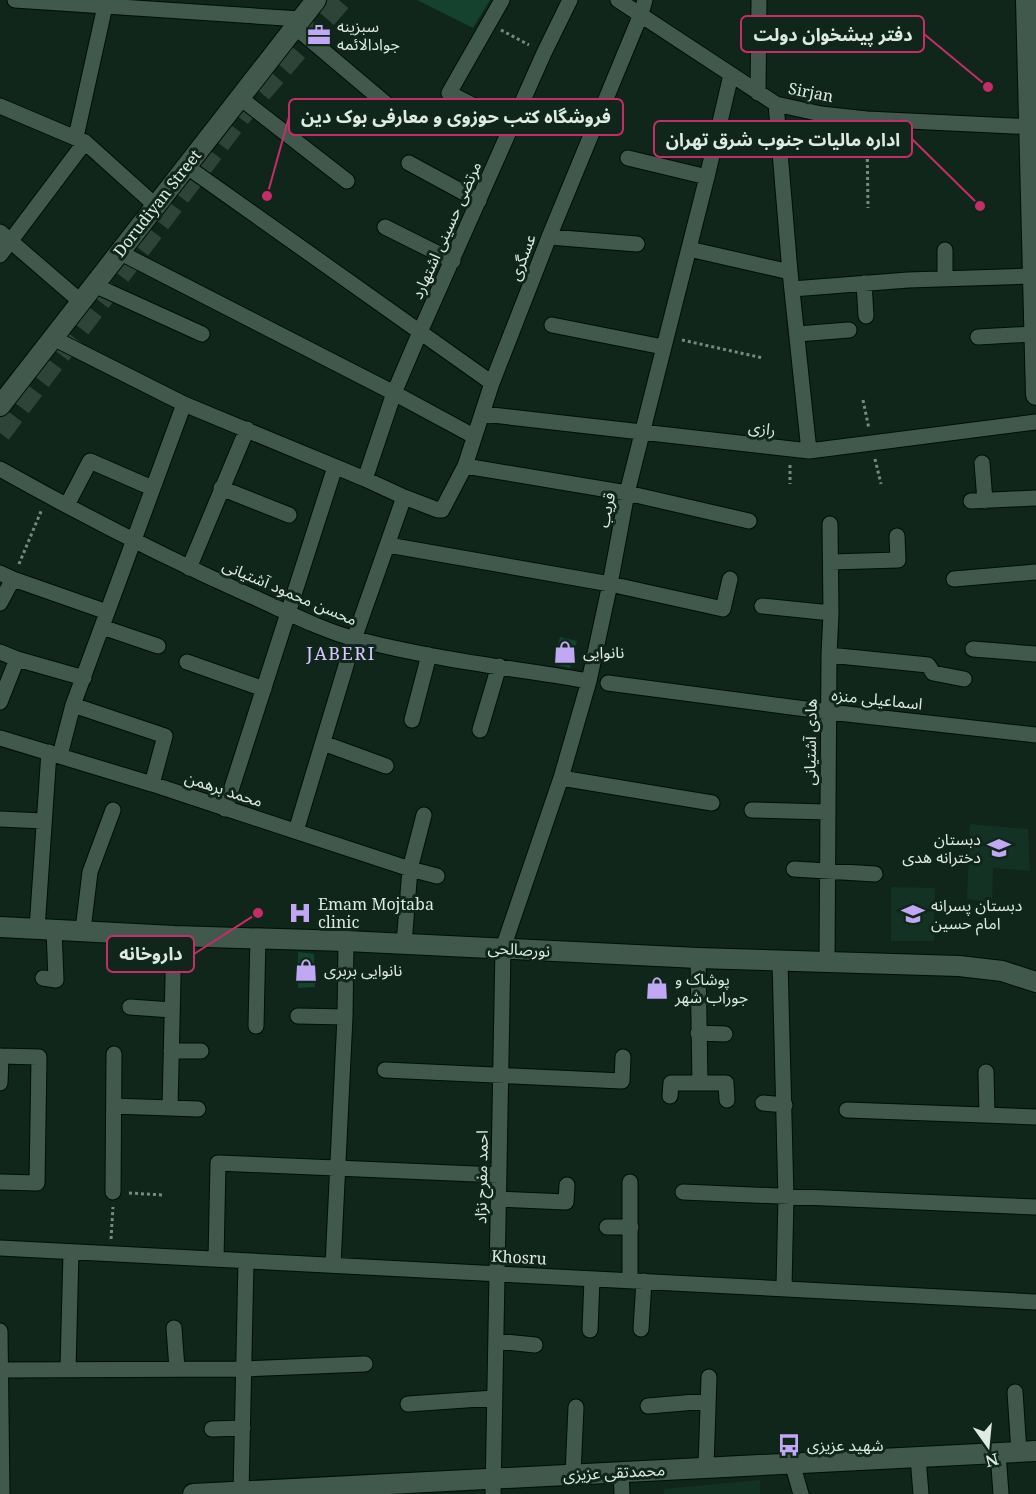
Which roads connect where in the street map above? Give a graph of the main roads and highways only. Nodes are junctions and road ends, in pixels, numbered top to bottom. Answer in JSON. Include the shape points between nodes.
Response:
{"nodes":[{"id":1,"x":316,"y":0,"type":"edge"},
{"id":2,"x":1026,"y":0,"type":"edge"},
{"id":3,"x":1031,"y":43,"type":"edge"},
{"id":4,"x":1032,"y":127,"type":"edge"},
{"id":5,"x":1034,"y":267,"type":"edge"},
{"id":6,"x":1036,"y":378,"type":"edge"},
{"id":7,"x":1036,"y":395,"type":"edge"},
{"id":8,"x":0,"y":406,"type":"edge"},
{"id":9,"x":0,"y":927,"type":"edge"},
{"id":10,"x":1036,"y":982,"type":"edge"},
{"id":11,"x":1028,"y":1451,"type":"edge"},
{"id":12,"x":493,"y":1486,"type":"edge"},
{"id":13,"x":362,"y":1489,"type":"edge"},
{"id":14,"x":241,"y":1492,"type":"edge"},
{"id":15,"x":193,"y":1494,"type":"edge"}],
"edges":[{"from":1,"to":8,"type":"main road","name":"Dorudiyan Street"},
{"from":2,"to":3,"type":"main road"},
{"from":3,"to":4,"type":"main road"},
{"from":4,"to":5,"type":"main road"},
{"from":5,"to":6,"type":"main road"},
{"from":6,"to":7,"type":"main road"},
{"from":9,"to":10,"type":"main road","name":"نورصالحی","via":[[982,968]]},
{"from":11,"to":12,"type":"main road","name":"محمدتقی عزیزی","via":[[573,1474]]},
{"from":12,"to":13,"type":"main road","name":"محمدتقی عزیزی"},
{"from":13,"to":14,"type":"main road","name":"محمدتقی عزیزی"},
{"from":14,"to":15,"type":"main road","name":"محمدتقی عزیزی"}]}
